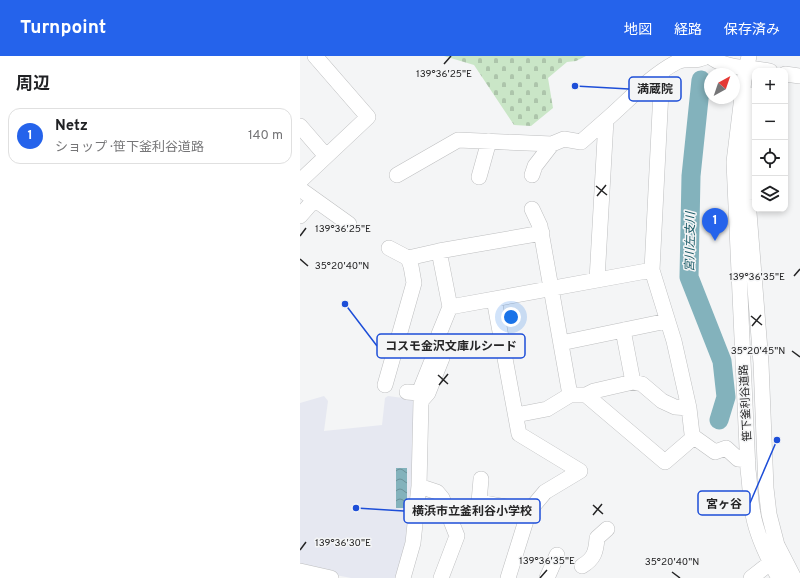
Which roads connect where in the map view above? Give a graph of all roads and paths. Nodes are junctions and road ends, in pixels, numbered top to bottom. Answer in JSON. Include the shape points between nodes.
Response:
{"nodes":[{"id":1,"x":315,"y":56,"type":"edge"},
{"id":2,"x":706,"y":56,"type":"edge"},
{"id":3,"x":710,"y":56,"type":"edge"},
{"id":4,"x":757,"y":65,"type":"edge"},
{"id":5,"x":662,"y":71,"type":"junction"},
{"id":6,"x":788,"y":74,"type":"edge"},
{"id":7,"x":800,"y":76,"type":"edge"},
{"id":8,"x":754,"y":104,"type":"edge"},
{"id":9,"x":606,"y":120,"type":"junction"},
{"id":10,"x":300,"y":126,"type":"edge"},
{"id":11,"x":489,"y":141,"type":"junction"},
{"id":12,"x":552,"y":144,"type":"junction"},
{"id":13,"x":326,"y":156,"type":"junction"},
{"id":14,"x":397,"y":175,"type":"dead end"},
{"id":15,"x":532,"y":175,"type":"dead end"},
{"id":16,"x":479,"y":177,"type":"dead end"},
{"id":17,"x":300,"y":181,"type":"edge"},
{"id":18,"x":300,"y":189,"type":"edge"},
{"id":19,"x":314,"y":200,"type":"junction"},
{"id":20,"x":532,"y":209,"type":"dead end"},
{"id":21,"x":300,"y":216,"type":"edge"},
{"id":22,"x":349,"y":224,"type":"dead end"},
{"id":23,"x":542,"y":233,"type":"junction"},
{"id":24,"x":389,"y":248,"type":"dead end"},
{"id":25,"x":439,"y":251,"type":"junction"},
{"id":26,"x":408,"y":258,"type":"junction"},
{"id":27,"x":652,"y":270,"type":"junction"},
{"id":28,"x":597,"y":280,"type":"junction"},
{"id":29,"x":552,"y":289,"type":"junction"},
{"id":30,"x":494,"y":300,"type":"junction"},
{"id":31,"x":450,"y":307,"type":"junction"},
{"id":32,"x":667,"y":321,"type":"junction"},
{"id":33,"x":623,"y":330,"type":"junction"},
{"id":34,"x":561,"y":343,"type":"junction"},
{"id":35,"x":442,"y":358,"type":"dead end"},
{"id":36,"x":632,"y":382,"type":"junction"},
{"id":37,"x":385,"y":385,"type":"dead end"},
{"id":38,"x":407,"y":392,"type":"dead end"},
{"id":39,"x":570,"y":395,"type":"junction"},
{"id":40,"x":586,"y":395,"type":"junction"},
{"id":41,"x":689,"y":408,"type":"junction"},
{"id":42,"x":516,"y":415,"type":"junction"},
{"id":43,"x":694,"y":437,"type":"junction"},
{"id":44,"x":748,"y":460,"type":"junction"},
{"id":45,"x":481,"y":479,"type":"dead end"},
{"id":46,"x":419,"y":486,"type":"junction"},
{"id":47,"x":529,"y":511,"type":"junction"},
{"id":48,"x":607,"y":529,"type":"dead end"},
{"id":49,"x":558,"y":555,"type":"dead end"},
{"id":50,"x":770,"y":563,"type":"junction"},
{"id":51,"x":582,"y":566,"type":"dead end"},
{"id":52,"x":300,"y":571,"type":"edge"},
{"id":53,"x":331,"y":578,"type":"edge"},
{"id":54,"x":403,"y":578,"type":"edge"},
{"id":55,"x":441,"y":578,"type":"edge"},
{"id":56,"x":508,"y":578,"type":"edge"},
{"id":57,"x":547,"y":578,"type":"edge"},
{"id":58,"x":751,"y":578,"type":"edge"},
{"id":59,"x":779,"y":578,"type":"edge"},
{"id":60,"x":794,"y":578,"type":"edge"}],
"edges":[{"from":1,"to":13,"type":"street","via":[[368,117]]},
{"from":2,"to":5,"type":"street","via":[[701,60],[679,61]]},
{"from":3,"to":4,"type":"street","via":[[724,64]]},
{"from":4,"to":44,"type":"street","name":"笹下釜利谷道路","via":[[734,162]]},
{"from":5,"to":9,"type":"street"},
{"from":5,"to":27,"type":"street"},
{"from":6,"to":7,"type":"street"},
{"from":8,"to":60,"type":"street","name":"笹下釜利谷道路","via":[[747,160],[748,200],[761,363],[766,488],[777,545]]},
{"from":9,"to":12,"type":"street","via":[[581,142],[564,139]]},
{"from":9,"to":28,"type":"street"},
{"from":10,"to":13,"type":"street"},
{"from":11,"to":12,"type":"street"},
{"from":11,"to":14,"type":"street","via":[[458,140]]},
{"from":11,"to":16,"type":"street"},
{"from":12,"to":15,"type":"street"},
{"from":13,"to":17,"type":"street"},
{"from":18,"to":19,"type":"street"},
{"from":19,"to":21,"type":"street"},
{"from":19,"to":22,"type":"street"},
{"from":20,"to":23,"type":"street"},
{"from":23,"to":25,"type":"street"},
{"from":23,"to":29,"type":"street"},
{"from":24,"to":26,"type":"street"},
{"from":25,"to":26,"type":"street"},
{"from":25,"to":31,"type":"street"},
{"from":26,"to":37,"type":"street","via":[[414,283]]},
{"from":27,"to":28,"type":"street"},
{"from":27,"to":32,"type":"street"},
{"from":28,"to":29,"type":"street"},
{"from":29,"to":30,"type":"street"},
{"from":29,"to":34,"type":"street"},
{"from":30,"to":31,"type":"street"},
{"from":30,"to":42,"type":"street"},
{"from":31,"to":38,"type":"street","via":[[419,393]]},
{"from":32,"to":33,"type":"street"},
{"from":32,"to":41,"type":"street"},
{"from":33,"to":34,"type":"street"},
{"from":33,"to":36,"type":"street"},
{"from":34,"to":39,"type":"street"},
{"from":35,"to":46,"type":"street","via":[[428,393],[421,401]]},
{"from":36,"to":40,"type":"street"},
{"from":36,"to":41,"type":"street","via":[[642,384],[662,401],[675,407]]},
{"from":39,"to":40,"type":"street"},
{"from":39,"to":42,"type":"street","via":[[547,408]]},
{"from":40,"to":43,"type":"street","via":[[665,462]]},
{"from":41,"to":43,"type":"street"},
{"from":42,"to":47,"type":"street","via":[[519,434],[580,471],[545,492]]},
{"from":43,"to":44,"type":"street","via":[[716,452],[726,448],[738,459]]},
{"from":44,"to":50,"type":"street","name":"笹下釜利谷道路","via":[[752,509]]},
{"from":45,"to":47,"type":"street","via":[[479,502]]},
{"from":46,"to":54,"type":"street","via":[[413,543]]},
{"from":46,"to":55,"type":"street","via":[[437,492],[442,498],[457,536]]},
{"from":47,"to":56,"type":"street"},
{"from":48,"to":51,"type":"street","via":[[597,538],[596,553]]},
{"from":49,"to":57,"type":"street"},
{"from":50,"to":58,"type":"street"},
{"from":50,"to":59,"type":"street","name":"笹下釜利谷道路"},
{"from":52,"to":53,"type":"street"}]}
